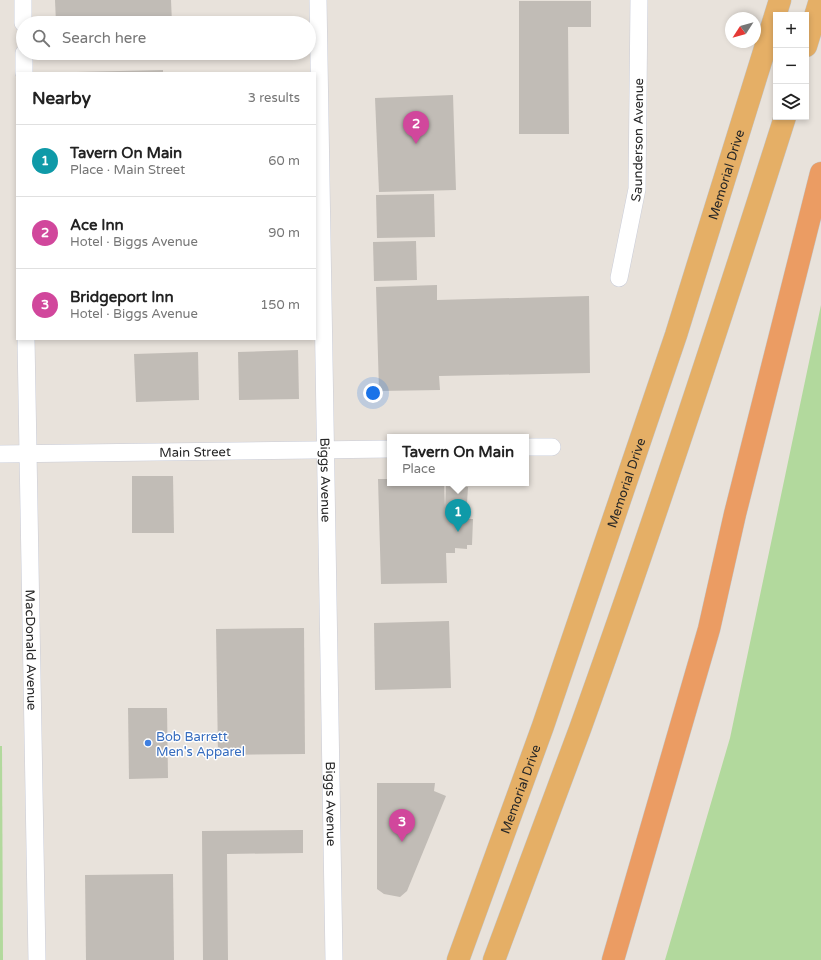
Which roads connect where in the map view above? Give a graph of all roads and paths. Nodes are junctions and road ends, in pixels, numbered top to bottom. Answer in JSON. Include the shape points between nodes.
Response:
{"nodes":[{"id":1,"x":23,"y":0,"type":"edge"},
{"id":2,"x":318,"y":0,"type":"edge"},
{"id":3,"x":639,"y":0,"type":"edge"},
{"id":4,"x":780,"y":0,"type":"edge"},
{"id":5,"x":820,"y":0,"type":"edge"},
{"id":6,"x":23,"y":16,"type":"edge"},
{"id":7,"x":809,"y":36,"type":"edge"},
{"id":8,"x":24,"y":60,"type":"edge"},
{"id":9,"x":24,"y":72,"type":"edge"},
{"id":10,"x":784,"y":120,"type":"edge"},
{"id":11,"x":821,"y":173,"type":"edge"},
{"id":12,"x":619,"y":278,"type":"dead end"},
{"id":13,"x":26,"y":340,"type":"edge"},
{"id":14,"x":529,"y":447,"type":"edge"},
{"id":15,"x":552,"y":447,"type":"dead end"},
{"id":16,"x":387,"y":449,"type":"edge"},
{"id":17,"x":325,"y":450,"type":"junction"},
{"id":18,"x":0,"y":454,"type":"edge"},
{"id":19,"x":26,"y":454,"type":"junction"},
{"id":20,"x":37,"y":960,"type":"edge"},
{"id":21,"x":334,"y":960,"type":"edge"},
{"id":22,"x":458,"y":960,"type":"edge"},
{"id":23,"x":494,"y":960,"type":"edge"},
{"id":24,"x":613,"y":960,"type":"edge"}],
"edges":[{"from":1,"to":6,"type":"street"},
{"from":2,"to":17,"type":"street","name":"Biggs Avenue"},
{"from":3,"to":12,"type":"street","name":"Saunderson Avenue","via":[[637,189]]},
{"from":4,"to":22,"type":"highway","name":"Memorial Drive","via":[[676,335],[543,726]]},
{"from":5,"to":7,"type":"highway"},
{"from":8,"to":9,"type":"street"},
{"from":10,"to":23,"type":"highway","via":[[714,341],[646,540],[580,730]]},
{"from":11,"to":24,"type":"highway","via":[[735,514],[709,630]]},
{"from":13,"to":19,"type":"street","name":"MacDonald Avenue"},
{"from":14,"to":15,"type":"street"},
{"from":16,"to":17,"type":"street","name":"Main Street"},
{"from":17,"to":19,"type":"street","name":"Main Street"},
{"from":17,"to":21,"type":"street","name":"Biggs Avenue"},
{"from":18,"to":19,"type":"street","name":"Main Street"},
{"from":19,"to":20,"type":"street","name":"MacDonald Avenue"}]}
